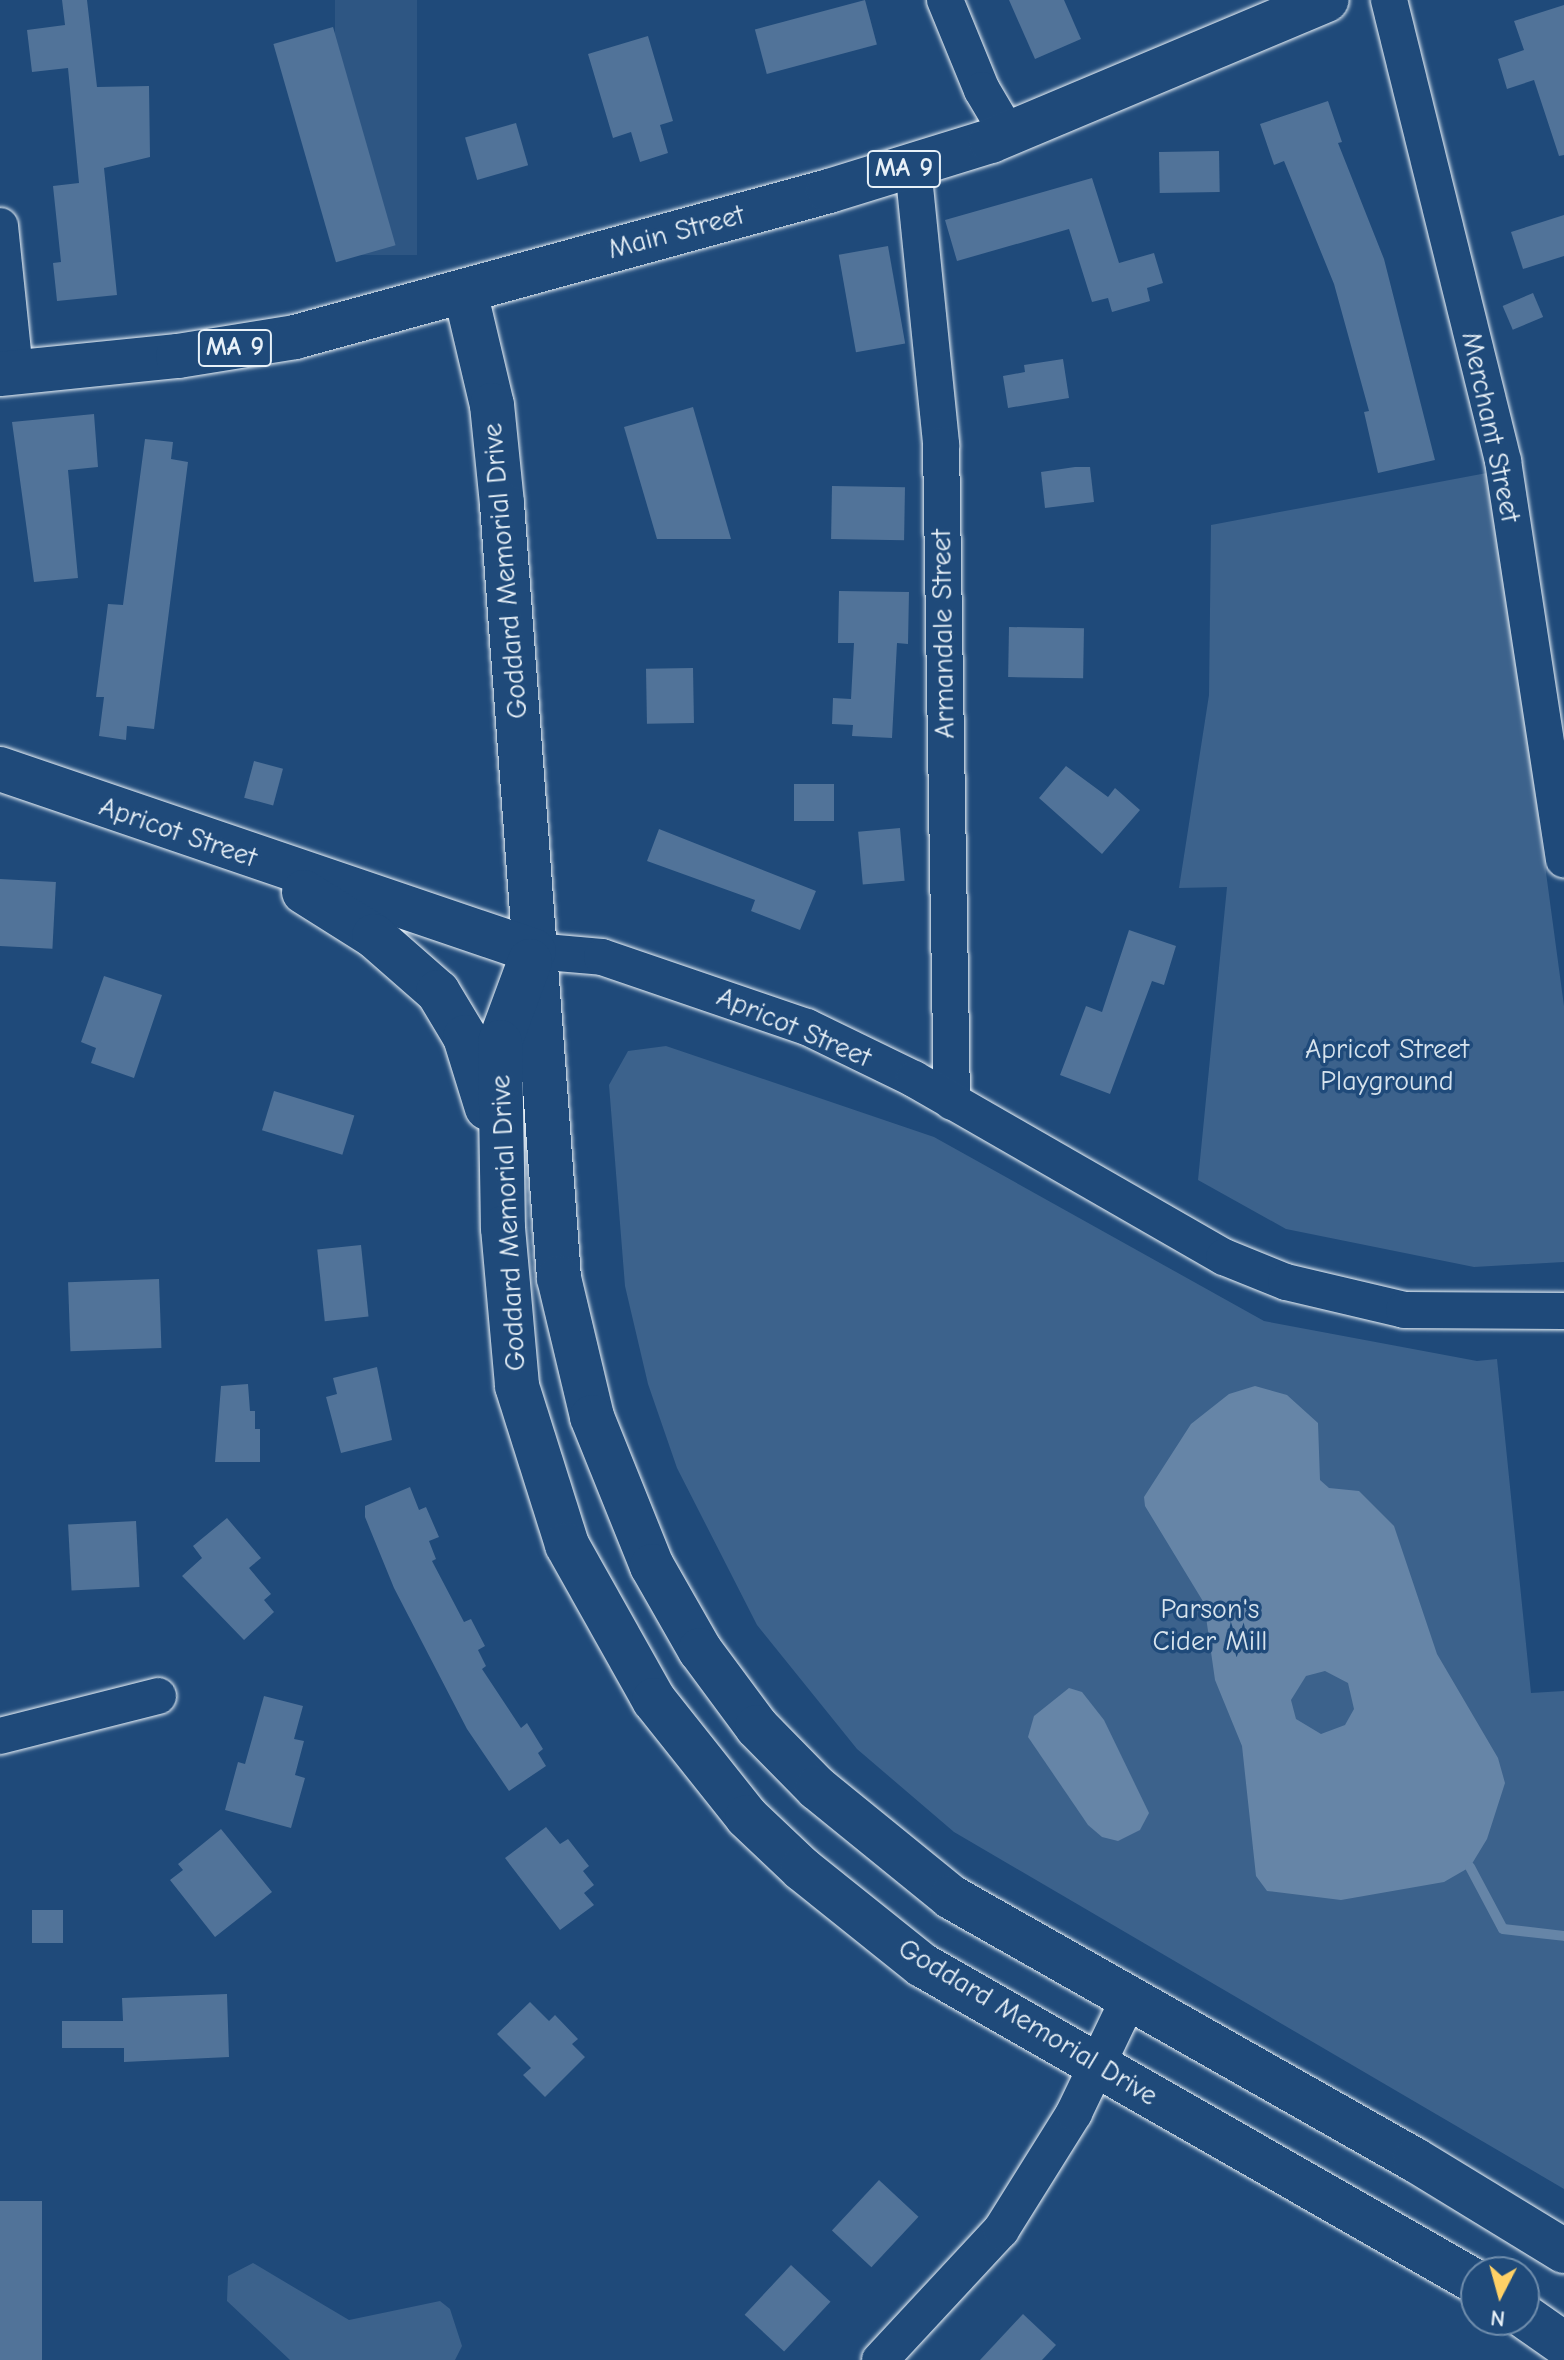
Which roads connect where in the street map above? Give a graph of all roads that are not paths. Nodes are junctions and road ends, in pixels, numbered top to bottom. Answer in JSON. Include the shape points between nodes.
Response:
{"nodes":[{"id":1,"x":945,"y":0,"type":"edge"},
{"id":2,"x":1327,"y":0,"type":"edge"},
{"id":3,"x":1389,"y":0,"type":"edge"},
{"id":4,"x":1008,"y":134,"type":"junction"},
{"id":5,"x":913,"y":167,"type":"junction"},
{"id":6,"x":0,"y":226,"type":"edge"},
{"id":7,"x":465,"y":291,"type":"junction"},
{"id":8,"x":8,"y":373,"type":"edge"},
{"id":9,"x":0,"y":769,"type":"edge"},
{"id":10,"x":240,"y":854,"type":"junction"},
{"id":11,"x":1564,"y":859,"type":"edge"},
{"id":12,"x":534,"y":951,"type":"junction"},
{"id":13,"x":952,"y":1102,"type":"junction"},
{"id":14,"x":500,"y":1144,"type":"junction"},
{"id":15,"x":1564,"y":1311,"type":"edge"},
{"id":16,"x":158,"y":1696,"type":"dead end"},
{"id":17,"x":0,"y":1736,"type":"edge"},
{"id":18,"x":1129,"y":1998,"type":"junction"},
{"id":19,"x":1098,"y":2065,"type":"junction"},
{"id":20,"x":1564,"y":2251,"type":"edge"},
{"id":21,"x":1460,"y":2273,"type":"edge"},
{"id":22,"x":1540,"y":2327,"type":"edge"},
{"id":23,"x":1564,"y":2344,"type":"edge"},
{"id":24,"x":880,"y":2360,"type":"edge"}],
"edges":[{"from":1,"to":4,"type":"street","via":[[982,90]]},
{"from":2,"to":4,"type":"main road","name":"Main Street","number":"MA 9"},
{"from":3,"to":11,"type":"street","name":"Merchant Street","via":[[1503,461]]},
{"from":4,"to":5,"type":"main road","name":"Main Street","number":"MA 9"},
{"from":5,"to":7,"type":"main road","name":"Main Street","number":"MA 9"},
{"from":5,"to":13,"type":"street","name":"Armandale Street","via":[[941,445]]},
{"from":6,"to":8,"type":"street"},
{"from":7,"to":8,"type":"main road","name":"Main Street","number":"MA 9","via":[[237,348]]},
{"from":7,"to":12,"type":"main road","name":"Goddard Memorial Drive","via":[[494,419]]},
{"from":9,"to":10,"type":"main road","name":"Apricot Street"},
{"from":10,"to":12,"type":"main road","name":"Apricot Street"},
{"from":10,"to":14,"type":"main road","via":[[374,936],[438,992],[465,1037]]},
{"from":12,"to":13,"type":"street","name":"Apricot Street","via":[[602,957],[778,1015]]},
{"from":12,"to":14,"type":"main road","name":"Goddard Memorial Drive","via":[[500,1042]]},
{"from":12,"to":18,"type":"main road","name":"Goddard Memorial Drive","via":[[565,1317],[616,1486],[700,1650],[757,1727],[817,1788],[951,1897]]},
{"from":13,"to":15,"type":"street","name":"Apricot Street","via":[[1224,1257],[1286,1282],[1404,1310]]},
{"from":14,"to":19,"type":"main road","name":"Goddard Memorial Drive","via":[[509,1336],[522,1411],[580,1575],[654,1700],[747,1817],[802,1869],[922,1965]]},
{"from":16,"to":17,"type":"street"},
{"from":18,"to":19,"type":"street"},
{"from":18,"to":20,"type":"main road","name":"Goddard Memorial Drive"},
{"from":19,"to":21,"type":"main road","name":"Goddard Memorial Drive"},
{"from":19,"to":24,"type":"street","via":[[1001,2230]]},
{"from":22,"to":23,"type":"main road"}]}
